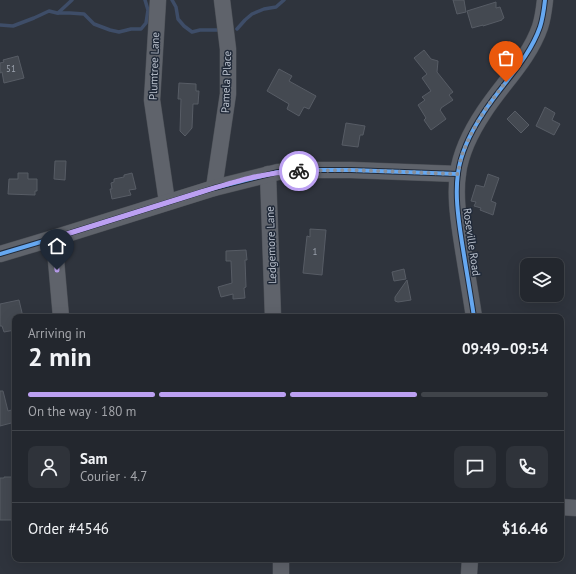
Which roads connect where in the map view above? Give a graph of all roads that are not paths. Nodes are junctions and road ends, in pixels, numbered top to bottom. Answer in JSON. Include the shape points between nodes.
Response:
{"nodes":[{"id":1,"x":158,"y":0,"type":"edge"},
{"id":2,"x":222,"y":0,"type":"edge"},
{"id":3,"x":545,"y":0,"type":"edge"},
{"id":4,"x":268,"y":174,"type":"junction"},
{"id":5,"x":458,"y":174,"type":"junction"},
{"id":6,"x":214,"y":188,"type":"junction"},
{"id":7,"x":167,"y":202,"type":"junction"},
{"id":8,"x":54,"y":238,"type":"junction"},
{"id":9,"x":0,"y":254,"type":"edge"},
{"id":10,"x":61,"y":314,"type":"edge"},
{"id":11,"x":273,"y":314,"type":"edge"},
{"id":12,"x":474,"y":314,"type":"edge"},
{"id":13,"x":564,"y":507,"type":"edge"},
{"id":14,"x":576,"y":508,"type":"edge"},
{"id":15,"x":281,"y":562,"type":"edge"},
{"id":16,"x":470,"y":562,"type":"edge"},
{"id":17,"x":282,"y":574,"type":"edge"},
{"id":18,"x":469,"y":574,"type":"edge"}],
"edges":[{"from":1,"to":7,"type":"street","name":"Plumtree Lane","via":[[152,100]]},
{"from":2,"to":6,"type":"street","name":"Pamela Place","via":[[228,49],[228,94]]},
{"from":3,"to":5,"type":"street","name":"Roseville Road","via":[[541,25],[533,45],[483,113],[464,150]]},
{"from":4,"to":5,"type":"street","via":[[312,170]]},
{"from":4,"to":6,"type":"street"},
{"from":4,"to":11,"type":"street","name":"Ledgemore Lane"},
{"from":5,"to":12,"type":"street","name":"Roseville Road","via":[[459,220]]},
{"from":6,"to":7,"type":"street"},
{"from":7,"to":8,"type":"street"},
{"from":8,"to":9,"type":"street"},
{"from":8,"to":10,"type":"street"},
{"from":13,"to":14,"type":"street"},
{"from":15,"to":17,"type":"street"},
{"from":16,"to":18,"type":"street"}]}
